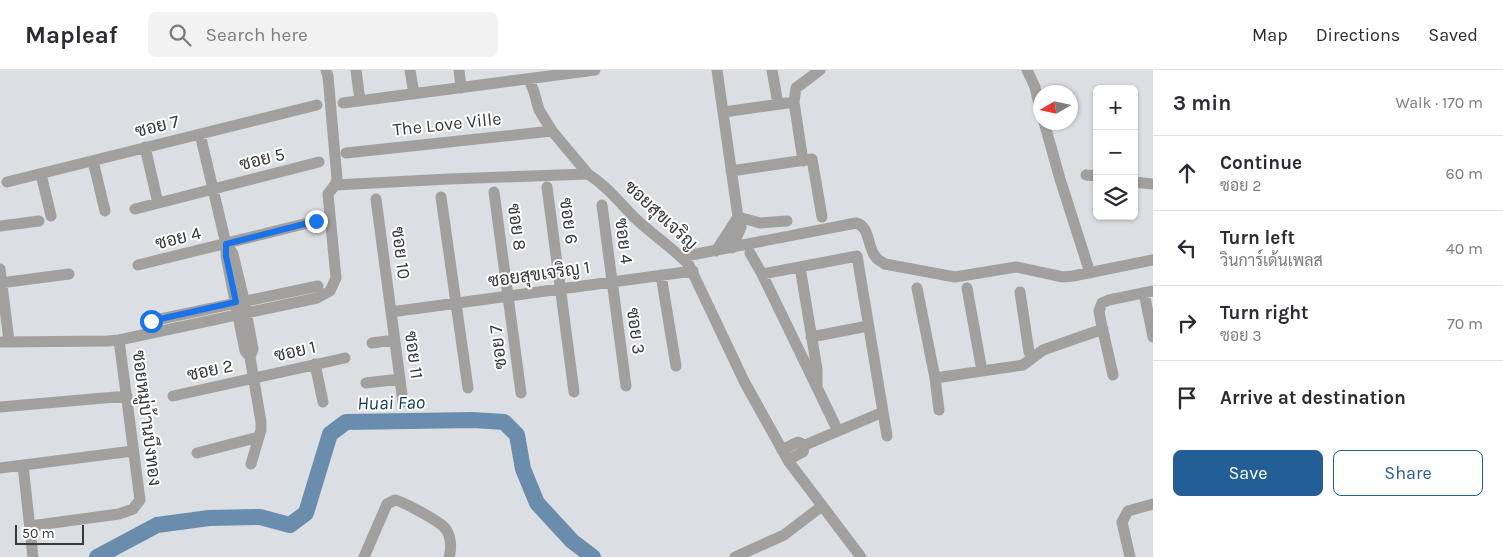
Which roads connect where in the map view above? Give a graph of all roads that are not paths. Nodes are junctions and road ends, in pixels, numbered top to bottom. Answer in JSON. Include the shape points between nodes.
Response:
{"nodes":[{"id":1,"x":326,"y":70,"type":"edge"},
{"id":2,"x":356,"y":70,"type":"edge"},
{"id":3,"x":410,"y":70,"type":"edge"},
{"id":4,"x":458,"y":70,"type":"edge"},
{"id":5,"x":595,"y":70,"type":"edge"},
{"id":6,"x":717,"y":70,"type":"edge"},
{"id":7,"x":772,"y":70,"type":"edge"},
{"id":8,"x":820,"y":70,"type":"edge"},
{"id":9,"x":1027,"y":70,"type":"edge"},
{"id":10,"x":560,"y":72,"type":"edge"},
{"id":11,"x":509,"y":76,"type":"edge"},
{"id":12,"x":529,"y":79,"type":"junction"},
{"id":13,"x":1034,"y":85,"type":"edge"},
{"id":14,"x":461,"y":88,"type":"junction"},
{"id":15,"x":414,"y":94,"type":"junction"},
{"id":16,"x":360,"y":101,"type":"junction"},
{"id":17,"x":794,"y":102,"type":"junction"},
{"id":18,"x":343,"y":103,"type":"dead end"},
{"id":19,"x":778,"y":104,"type":"junction"},
{"id":20,"x":317,"y":105,"type":"dead end"},
{"id":21,"x":724,"y":112,"type":"junction"},
{"id":22,"x":550,"y":126,"type":"junction"},
{"id":23,"x":1046,"y":130,"type":"edge"},
{"id":24,"x":200,"y":134,"type":"junction"},
{"id":25,"x":145,"y":147,"type":"junction"},
{"id":26,"x":346,"y":153,"type":"dead end"},
{"id":27,"x":803,"y":161,"type":"junction"},
{"id":28,"x":93,"y":162,"type":"junction"},
{"id":29,"x":319,"y":162,"type":"dead end"},
{"id":30,"x":731,"y":171,"type":"junction"},
{"id":31,"x":41,"y":174,"type":"junction"},
{"id":32,"x":588,"y":174,"type":"junction"},
{"id":33,"x":7,"y":182,"type":"dead end"},
{"id":34,"x":1138,"y":182,"type":"edge"},
{"id":35,"x":1153,"y":184,"type":"edge"},
{"id":36,"x":335,"y":185,"type":"junction"},
{"id":37,"x":546,"y":186,"type":"dead end"},
{"id":38,"x":214,"y":189,"type":"junction"},
{"id":39,"x":494,"y":192,"type":"dead end"},
{"id":40,"x":441,"y":197,"type":"dead end"},
{"id":41,"x":376,"y":199,"type":"dead end"},
{"id":42,"x":158,"y":203,"type":"junction"},
{"id":43,"x":602,"y":205,"type":"dead end"},
{"id":44,"x":135,"y":209,"type":"dead end"},
{"id":45,"x":105,"y":211,"type":"dead end"},
{"id":46,"x":51,"y":216,"type":"dead end"},
{"id":47,"x":738,"y":217,"type":"junction"},
{"id":48,"x":822,"y":217,"type":"dead end"},
{"id":49,"x":40,"y":221,"type":"dead end"},
{"id":50,"x":316,"y":221,"type":"dead end"},
{"id":51,"x":787,"y":221,"type":"dead end"},
{"id":52,"x":0,"y":226,"type":"edge"},
{"id":53,"x":226,"y":244,"type":"junction"},
{"id":54,"x":732,"y":248,"type":"junction"},
{"id":55,"x":716,"y":251,"type":"junction"},
{"id":56,"x":750,"y":254,"type":"dead end"},
{"id":57,"x":681,"y":257,"type":"junction"},
{"id":58,"x":1153,"y":260,"type":"edge"},
{"id":59,"x":138,"y":265,"type":"dead end"},
{"id":60,"x":800,"y":267,"type":"junction"},
{"id":61,"x":0,"y":269,"type":"edge"},
{"id":62,"x":693,"y":271,"type":"junction"},
{"id":63,"x":1090,"y":273,"type":"junction"},
{"id":64,"x":70,"y":274,"type":"dead end"},
{"id":65,"x":762,"y":274,"type":"junction"},
{"id":66,"x":661,"y":275,"type":"junction"},
{"id":67,"x":612,"y":282,"type":"junction"},
{"id":68,"x":1,"y":283,"type":"edge"},
{"id":69,"x":318,"y":286,"type":"dead end"},
{"id":70,"x":917,"y":288,"type":"dead end"},
{"id":71,"x":967,"y":288,"type":"dead end"},
{"id":72,"x":560,"y":289,"type":"junction"},
{"id":73,"x":1020,"y":292,"type":"dead end"},
{"id":74,"x":1148,"y":292,"type":"edge"},
{"id":75,"x":509,"y":296,"type":"junction"},
{"id":76,"x":240,"y":301,"type":"junction"},
{"id":77,"x":457,"y":303,"type":"junction"},
{"id":78,"x":390,"y":312,"type":"junction"},
{"id":79,"x":243,"y":314,"type":"junction"},
{"id":80,"x":151,"y":321,"type":"dead end"},
{"id":81,"x":868,"y":326,"type":"junction"},
{"id":82,"x":1103,"y":329,"type":"junction"},
{"id":83,"x":811,"y":337,"type":"junction"},
{"id":84,"x":1153,"y":337,"type":"edge"},
{"id":85,"x":120,"y":340,"type":"junction"},
{"id":86,"x":394,"y":340,"type":"junction"},
{"id":87,"x":5,"y":342,"type":"edge"},
{"id":88,"x":372,"y":344,"type":"dead end"},
{"id":89,"x":345,"y":358,"type":"dead end"},
{"id":90,"x":1032,"y":358,"type":"junction"},
{"id":91,"x":315,"y":364,"type":"junction"},
{"id":92,"x":676,"y":366,"type":"dead end"},
{"id":93,"x":982,"y":371,"type":"junction"},
{"id":94,"x":1113,"y":375,"type":"dead end"},
{"id":95,"x":254,"y":378,"type":"junction"},
{"id":96,"x":935,"y":378,"type":"junction"},
{"id":97,"x":400,"y":379,"type":"junction"},
{"id":98,"x":366,"y":384,"type":"dead end"},
{"id":99,"x":626,"y":386,"type":"dead end"},
{"id":100,"x":468,"y":388,"type":"dead end"},
{"id":101,"x":817,"y":388,"type":"junction"},
{"id":102,"x":574,"y":392,"type":"dead end"},
{"id":103,"x":521,"y":393,"type":"dead end"},
{"id":104,"x":127,"y":396,"type":"junction"},
{"id":105,"x":172,"y":396,"type":"dead end"},
{"id":106,"x":323,"y":402,"type":"dead end"},
{"id":107,"x":403,"y":402,"type":"dead end"},
{"id":108,"x":0,"y":407,"type":"edge"},
{"id":109,"x":939,"y":410,"type":"dead end"},
{"id":110,"x":883,"y":412,"type":"junction"},
{"id":111,"x":838,"y":431,"type":"junction"},
{"id":112,"x":887,"y":436,"type":"dead end"},
{"id":113,"x":259,"y":437,"type":"junction"},
{"id":114,"x":133,"y":451,"type":"junction"},
{"id":115,"x":197,"y":453,"type":"dead end"},
{"id":116,"x":785,"y":455,"type":"junction"},
{"id":117,"x":251,"y":464,"type":"dead end"},
{"id":118,"x":23,"y":465,"type":"junction"},
{"id":119,"x":0,"y":468,"type":"edge"},
{"id":120,"x":1153,"y":504,"type":"edge"},
{"id":121,"x":822,"y":506,"type":"junction"},
{"id":122,"x":30,"y":526,"type":"junction"},
{"id":123,"x":32,"y":557,"type":"edge"},
{"id":124,"x":364,"y":557,"type":"edge"},
{"id":125,"x":449,"y":557,"type":"edge"},
{"id":126,"x":735,"y":557,"type":"edge"},
{"id":127,"x":860,"y":557,"type":"edge"},
{"id":128,"x":1130,"y":557,"type":"edge"}],
"edges":[{"from":1,"to":36,"type":"street","via":[[336,154]]},
{"from":2,"to":16,"type":"street"},
{"from":3,"to":15,"type":"street"},
{"from":4,"to":14,"type":"street"},
{"from":5,"to":10,"type":"street"},
{"from":6,"to":21,"type":"street"},
{"from":7,"to":19,"type":"street"},
{"from":8,"to":17,"type":"street","via":[[796,88]]},
{"from":9,"to":13,"type":"street"},
{"from":10,"to":12,"type":"street"},
{"from":11,"to":12,"type":"street"},
{"from":11,"to":14,"type":"street"},
{"from":12,"to":22,"type":"street","name":"ซอยสุขเจริญ","via":[[539,110]]},
{"from":14,"to":15,"type":"street"},
{"from":15,"to":16,"type":"street"},
{"from":16,"to":18,"type":"street"},
{"from":17,"to":19,"type":"street"},
{"from":17,"to":27,"type":"street"},
{"from":19,"to":21,"type":"street"},
{"from":20,"to":24,"type":"street","name":"ซอย 7"},
{"from":21,"to":30,"type":"street"},
{"from":22,"to":26,"type":"street","name":"The Love Ville"},
{"from":22,"to":32,"type":"street","name":"ซอยสุขเจริญ"},
{"from":23,"to":63,"type":"street"},
{"from":24,"to":25,"type":"street","name":"ซอย 7"},
{"from":24,"to":38,"type":"street"},
{"from":25,"to":28,"type":"street","name":"ซอย 7"},
{"from":25,"to":42,"type":"street"},
{"from":27,"to":30,"type":"street"},
{"from":27,"to":48,"type":"street","via":[[812,159]]},
{"from":28,"to":31,"type":"street","name":"ซอย 7"},
{"from":28,"to":45,"type":"street"},
{"from":29,"to":38,"type":"street","name":"ซอย 5"},
{"from":30,"to":47,"type":"street"},
{"from":31,"to":33,"type":"street","name":"ซอย 7"},
{"from":31,"to":46,"type":"street"},
{"from":32,"to":36,"type":"street"},
{"from":32,"to":57,"type":"street","name":"ซอยสุขเจริญ","via":[[602,183],[636,219]]},
{"from":34,"to":35,"type":"street"},
{"from":36,"to":79,"type":"street","via":[[328,194],[336,278],[330,291],[317,298]]},
{"from":37,"to":72,"type":"street","name":"ซอย 6"},
{"from":38,"to":42,"type":"street"},
{"from":38,"to":53,"type":"street"},
{"from":39,"to":75,"type":"street","name":"ซอย 8"},
{"from":40,"to":77,"type":"street"},
{"from":41,"to":78,"type":"street","name":"ซอย 10"},
{"from":42,"to":44,"type":"street"},
{"from":43,"to":67,"type":"street","name":"ซอย 4"},
{"from":47,"to":51,"type":"street","via":[[760,222]]},
{"from":47,"to":54,"type":"street","via":[[741,227]]},
{"from":47,"to":55,"type":"street"},
{"from":49,"to":52,"type":"street"},
{"from":50,"to":53,"type":"street"},
{"from":53,"to":59,"type":"street","name":"ซอย 4"},
{"from":53,"to":76,"type":"street","via":[[226,256]]},
{"from":54,"to":55,"type":"street"},
{"from":54,"to":63,"type":"street","via":[[856,223],[865,228],[870,248],[885,264],[955,277],[1016,267],[1063,277]]},
{"from":55,"to":57,"type":"street"},
{"from":56,"to":65,"type":"street"},
{"from":57,"to":62,"type":"street","name":"ซอยสุขเจริญ"},
{"from":58,"to":63,"type":"street"},
{"from":60,"to":65,"type":"street"},
{"from":60,"to":81,"type":"street","via":[[857,256]]},
{"from":60,"to":83,"type":"street"},
{"from":61,"to":68,"type":"street"},
{"from":62,"to":66,"type":"street","name":"ซอยสุขเจริญ 1"},
{"from":62,"to":116,"type":"street","name":"ซอยสุขเจริญ","via":[[745,383]]},
{"from":64,"to":68,"type":"street"},
{"from":65,"to":101,"type":"street"},
{"from":66,"to":67,"type":"street","name":"ซอยสุขเจริญ 1"},
{"from":66,"to":92,"type":"street"},
{"from":67,"to":72,"type":"street","name":"ซอยสุขเจริญ 1"},
{"from":67,"to":99,"type":"street","name":"ซอย 3"},
{"from":68,"to":87,"type":"street"},
{"from":69,"to":76,"type":"street"},
{"from":70,"to":96,"type":"street"},
{"from":71,"to":93,"type":"street"},
{"from":72,"to":75,"type":"street","name":"ซอยสุขเจริญ 1"},
{"from":72,"to":102,"type":"street"},
{"from":73,"to":90,"type":"street"},
{"from":74,"to":82,"type":"street","via":[[1102,303],[1099,311]]},
{"from":74,"to":84,"type":"street"},
{"from":75,"to":77,"type":"street","name":"ซอยสุขเจริญ 1"},
{"from":75,"to":103,"type":"street","name":"ซอย 7"},
{"from":76,"to":79,"type":"street"},
{"from":76,"to":80,"type":"street"},
{"from":77,"to":78,"type":"street","name":"ซอยสุขเจริญ 1"},
{"from":77,"to":100,"type":"street"},
{"from":78,"to":86,"type":"street","name":"ซอย 11"},
{"from":79,"to":85,"type":"street"},
{"from":79,"to":95,"type":"street","via":[[245,351],[250,357]]},
{"from":81,"to":83,"type":"street"},
{"from":81,"to":110,"type":"street"},
{"from":82,"to":90,"type":"street","via":[[1043,350]]},
{"from":82,"to":94,"type":"street"},
{"from":83,"to":101,"type":"street"},
{"from":85,"to":87,"type":"street"},
{"from":85,"to":104,"type":"street","name":"ซอยหมู่บ้านบึงทอง"},
{"from":86,"to":88,"type":"street"},
{"from":86,"to":97,"type":"street","name":"ซอย 11"},
{"from":89,"to":91,"type":"street","name":"ซอย 1"},
{"from":90,"to":93,"type":"street","via":[[1023,365]]},
{"from":91,"to":95,"type":"street","name":"ซอย 1"},
{"from":91,"to":106,"type":"street"},
{"from":93,"to":96,"type":"street"},
{"from":95,"to":105,"type":"street","name":"ซอย 2"},
{"from":95,"to":113,"type":"street","via":[[261,430]]},
{"from":96,"to":109,"type":"street"},
{"from":97,"to":98,"type":"street"},
{"from":97,"to":107,"type":"street","name":"ซอย 11"},
{"from":101,"to":111,"type":"street"},
{"from":104,"to":108,"type":"street"},
{"from":104,"to":114,"type":"street","name":"ซอยหมู่บ้านบึงทอง"},
{"from":110,"to":111,"type":"street"},
{"from":110,"to":112,"type":"street"},
{"from":111,"to":116,"type":"street","via":[[806,446],[803,452]]},
{"from":113,"to":115,"type":"street"},
{"from":113,"to":117,"type":"street"},
{"from":114,"to":118,"type":"street"},
{"from":114,"to":122,"type":"street","name":"ซอยหมู่บ้านบึงทอง","via":[[140,500],[133,509],[119,514]]},
{"from":116,"to":121,"type":"street","name":"ซอยสุขเจริญ"},
{"from":118,"to":119,"type":"street"},
{"from":118,"to":122,"type":"street"},
{"from":120,"to":128,"type":"street","via":[[1128,511],[1124,516],[1122,522]]},
{"from":121,"to":126,"type":"street","via":[[784,535]]},
{"from":121,"to":127,"type":"street","name":"ซอยสุขเจริญ"},
{"from":122,"to":123,"type":"street"},
{"from":124,"to":125,"type":"street","via":[[387,504],[395,500],[445,527],[450,541]]}]}
